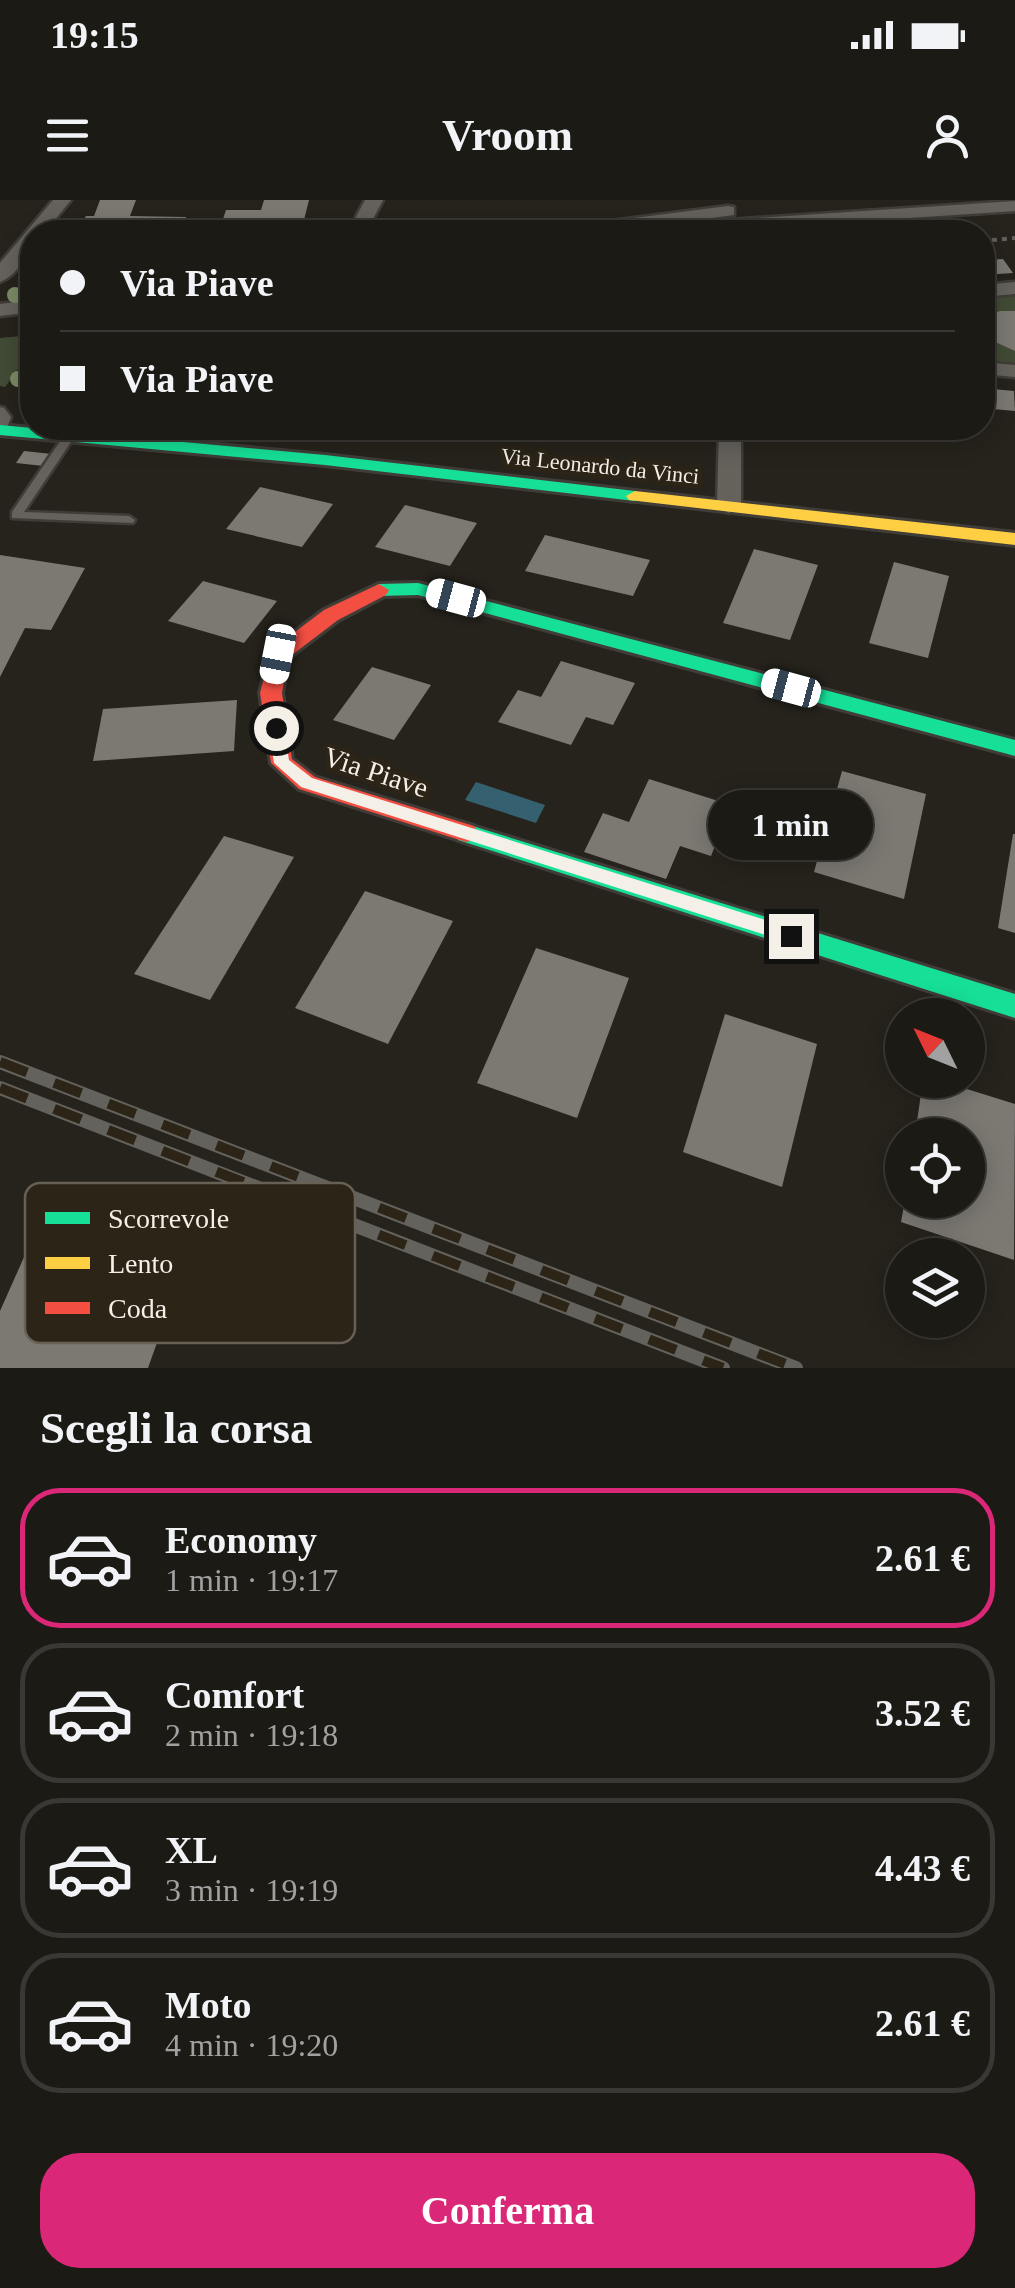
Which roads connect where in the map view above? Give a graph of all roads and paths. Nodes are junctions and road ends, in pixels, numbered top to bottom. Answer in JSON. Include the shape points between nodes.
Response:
{"nodes":[{"id":1,"x":62,"y":200,"type":"edge"},
{"id":2,"x":937,"y":200,"type":"edge"},
{"id":3,"x":1015,"y":206,"type":"edge"},
{"id":4,"x":728,"y":217,"type":"edge"},
{"id":5,"x":46,"y":220,"type":"edge"},
{"id":6,"x":697,"y":220,"type":"edge"},
{"id":7,"x":20,"y":251,"type":"edge"},
{"id":8,"x":0,"y":276,"type":"edge"},
{"id":9,"x":0,"y":409,"type":"edge"},
{"id":10,"x":1,"y":435,"type":"edge"},
{"id":11,"x":66,"y":440,"type":"edge"},
{"id":12,"x":112,"y":440,"type":"edge"},
{"id":13,"x":301,"y":440,"type":"edge"},
{"id":14,"x":730,"y":440,"type":"edge"},
{"id":15,"x":729,"y":496,"type":"junction"},
{"id":16,"x":1015,"y":516,"type":"edge"},
{"id":17,"x":129,"y":520,"type":"dead end"},
{"id":18,"x":1015,"y":539,"type":"edge"},
{"id":19,"x":1015,"y":748,"type":"edge"},
{"id":20,"x":1015,"y":1006,"type":"edge"}],
"edges":[{"from":1,"to":5,"type":"street"},
{"from":2,"to":4,"type":"street"},
{"from":3,"to":4,"type":"street"},
{"from":4,"to":6,"type":"street"},
{"from":7,"to":8,"type":"street"},
{"from":9,"to":10,"type":"lane"},
{"from":11,"to":17,"type":"lane","via":[[16,515]]},
{"from":12,"to":15,"type":"street","name":"Via Leonardo da Vinci"},
{"from":13,"to":15,"type":"street","name":"Via Leonardo da Vinci"},
{"from":14,"to":15,"type":"street"},
{"from":15,"to":16,"type":"street","name":"Via Leonardo da Vinci"},
{"from":15,"to":18,"type":"street","name":"Via Leonardo da Vinci"},
{"from":19,"to":20,"type":"street","name":"Via Piave","via":[[418,589],[383,588],[331,615],[278,654],[271,693],[282,763],[307,782]]}]}
